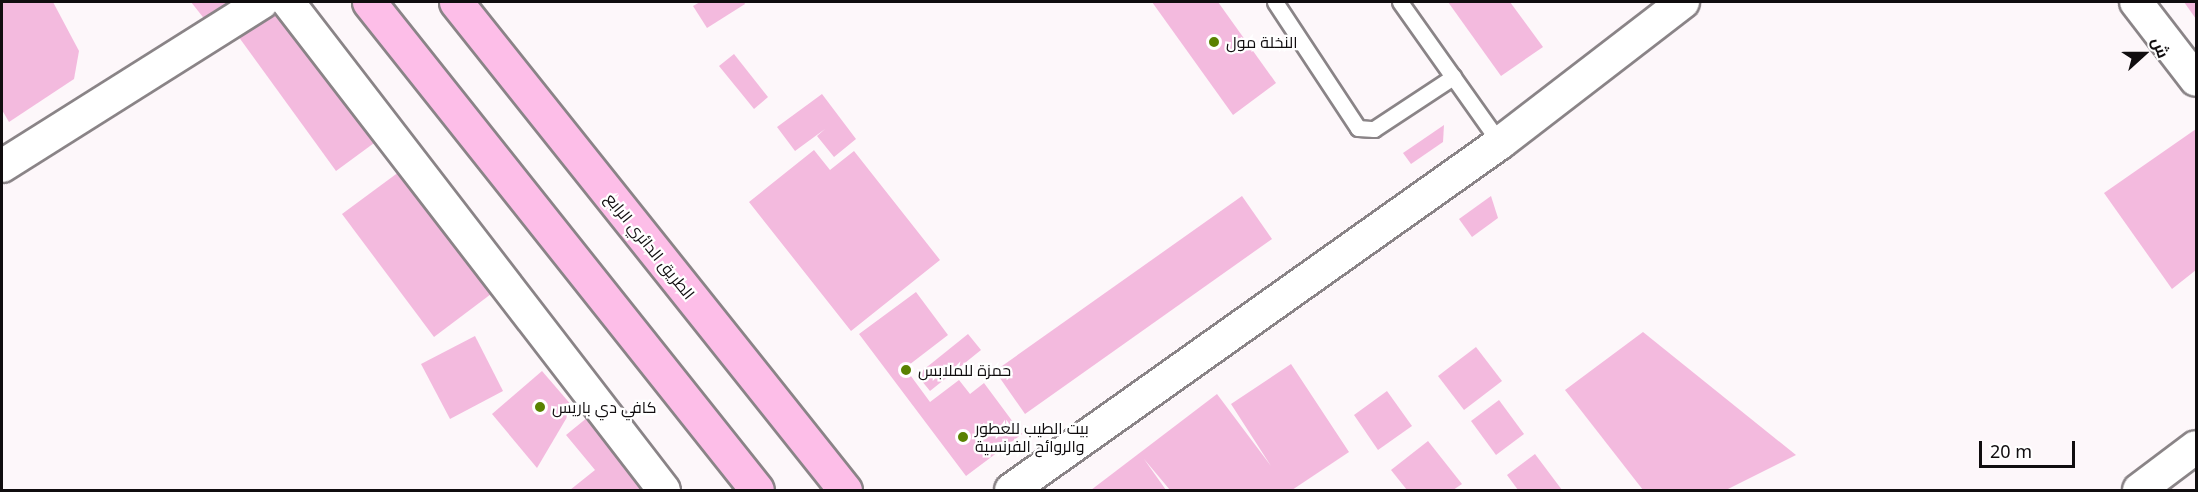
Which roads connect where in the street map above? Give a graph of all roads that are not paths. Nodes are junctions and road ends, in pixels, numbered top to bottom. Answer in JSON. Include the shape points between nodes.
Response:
{"nodes":[{"id":1,"x":262,"y":2,"type":"edge"},
{"id":2,"x":288,"y":2,"type":"edge"},
{"id":3,"x":369,"y":2,"type":"edge"},
{"id":4,"x":456,"y":2,"type":"edge"},
{"id":5,"x":1275,"y":2,"type":"edge"},
{"id":6,"x":1400,"y":2,"type":"edge"},
{"id":7,"x":1683,"y":2,"type":"edge"},
{"id":8,"x":2136,"y":2,"type":"edge"},
{"id":9,"x":1453,"y":77,"type":"junction"},
{"id":10,"x":2196,"y":80,"type":"edge"},
{"id":11,"x":1500,"y":143,"type":"junction"},
{"id":12,"x":2,"y":166,"type":"edge"},
{"id":13,"x":2196,"y":447,"type":"edge"},
{"id":14,"x":2145,"y":489,"type":"edge"},
{"id":15,"x":664,"y":490,"type":"edge"},
{"id":16,"x":757,"y":490,"type":"edge"},
{"id":17,"x":845,"y":490,"type":"edge"},
{"id":18,"x":1011,"y":490,"type":"edge"}],
"edges":[{"from":1,"to":12,"type":"street"},
{"from":2,"to":15,"type":"street"},
{"from":3,"to":16,"type":"main road"},
{"from":4,"to":17,"type":"main road","name":"الطريق الدائري الرابع"},
{"from":5,"to":9,"type":"lane","via":[[1358,128],[1374,129]]},
{"from":6,"to":9,"type":"lane"},
{"from":7,"to":11,"type":"street"},
{"from":8,"to":10,"type":"street"},
{"from":9,"to":11,"type":"lane"},
{"from":11,"to":18,"type":"street"},
{"from":13,"to":14,"type":"street"}]}
